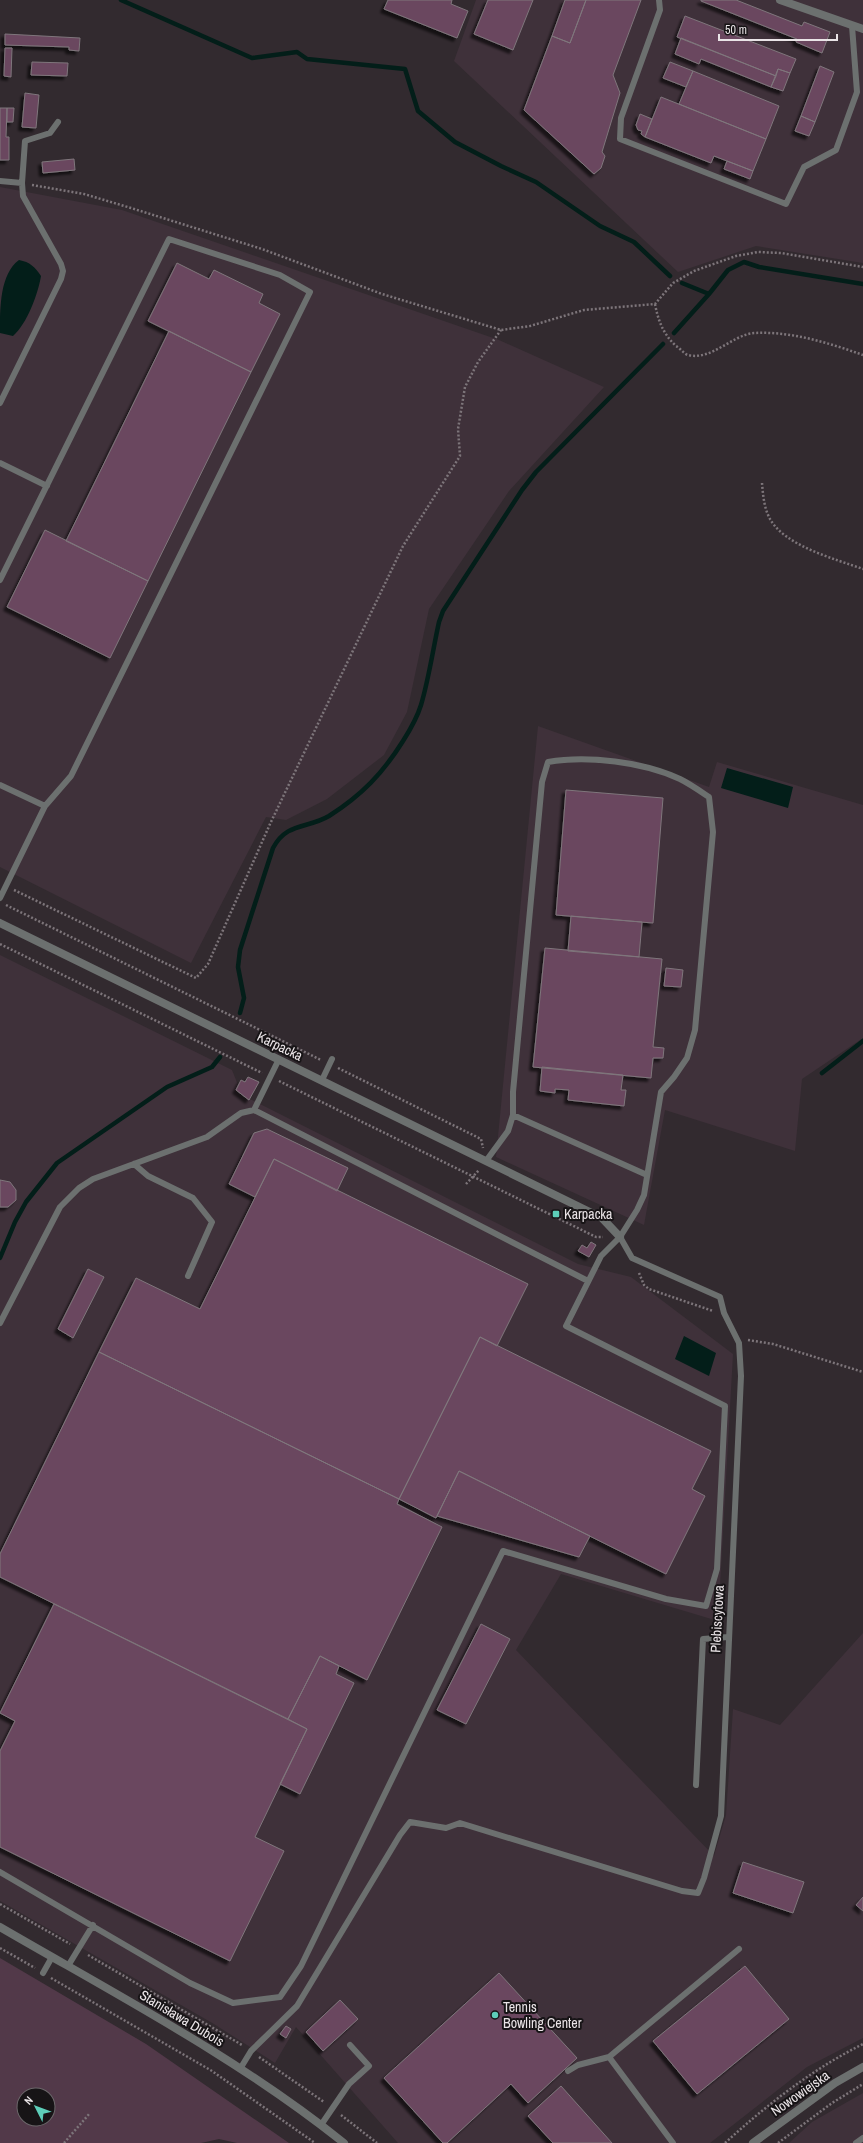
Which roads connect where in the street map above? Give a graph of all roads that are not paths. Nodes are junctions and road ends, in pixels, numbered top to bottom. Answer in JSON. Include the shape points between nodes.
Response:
{"nodes":[{"id":1,"x":659,"y":0,"type":"edge"},
{"id":2,"x":780,"y":0,"type":"edge"},
{"id":3,"x":852,"y":26,"type":"junction"},
{"id":4,"x":863,"y":30,"type":"edge"},
{"id":5,"x":58,"y":122,"type":"dead end"},
{"id":6,"x":0,"y":181,"type":"edge"},
{"id":7,"x":22,"y":183,"type":"junction"},
{"id":8,"x":0,"y":403,"type":"edge"},
{"id":9,"x":0,"y":463,"type":"edge"},
{"id":10,"x":47,"y":486,"type":"junction"},
{"id":11,"x":0,"y":580,"type":"edge"},
{"id":12,"x":0,"y":785,"type":"edge"},
{"id":13,"x":45,"y":806,"type":"junction"},
{"id":14,"x":0,"y":898,"type":"edge"},
{"id":15,"x":0,"y":923,"type":"edge"},
{"id":16,"x":279,"y":1060,"type":"junction"},
{"id":17,"x":331,"y":1061,"type":"road end"},
{"id":18,"x":322,"y":1080,"type":"junction"},
{"id":19,"x":254,"y":1110,"type":"junction"},
{"id":20,"x":513,"y":1115,"type":"junction"},
{"id":21,"x":486,"y":1161,"type":"junction"},
{"id":22,"x":134,"y":1164,"type":"junction"},
{"id":23,"x":647,"y":1175,"type":"junction"},
{"id":24,"x":620,"y":1237,"type":"junction"},
{"id":25,"x":188,"y":1276,"type":"dead end"},
{"id":26,"x":588,"y":1281,"type":"junction"},
{"id":27,"x":0,"y":1323,"type":"edge"},
{"id":28,"x":739,"y":1343,"type":"joint"},
{"id":29,"x":728,"y":1637,"type":"junction"},
{"id":30,"x":696,"y":1785,"type":"dead end"},
{"id":31,"x":0,"y":1872,"type":"edge"},
{"id":32,"x":93,"y":1925,"type":"junction"},
{"id":33,"x":0,"y":1927,"type":"edge"},
{"id":34,"x":739,"y":1949,"type":"dead end"},
{"id":35,"x":52,"y":1957,"type":"junction"},
{"id":36,"x":68,"y":1966,"type":"junction"},
{"id":37,"x":43,"y":1973,"type":"road end"},
{"id":38,"x":350,"y":2045,"type":"dead end"},
{"id":39,"x":609,"y":2057,"type":"junction"},
{"id":40,"x":863,"y":2067,"type":"edge"},
{"id":41,"x":240,"y":2069,"type":"junction"},
{"id":42,"x":568,"y":2071,"type":"dead end"},
{"id":43,"x":321,"y":2124,"type":"junction"},
{"id":44,"x":863,"y":2138,"type":"edge"},
{"id":45,"x":344,"y":2143,"type":"edge"},
{"id":46,"x":673,"y":2143,"type":"edge"},
{"id":47,"x":753,"y":2143,"type":"edge"},
{"id":48,"x":856,"y":2143,"type":"edge"}],
"edges":[{"from":1,"to":3,"type":"lane","via":[[660,10],[621,118],[620,139],[786,204],[804,167],[836,150],[857,92]]},
{"from":2,"to":3,"type":"street"},
{"from":3,"to":4,"type":"street"},
{"from":5,"to":7,"type":"lane","via":[[50,133],[24,141]]},
{"from":6,"to":7,"type":"lane"},
{"from":7,"to":8,"type":"lane","via":[[23,196],[63,272]]},
{"from":9,"to":10,"type":"lane"},
{"from":10,"to":11,"type":"lane"},
{"from":10,"to":13,"type":"lane","via":[[169,239],[280,275],[310,292],[71,776]]},
{"from":12,"to":13,"type":"lane"},
{"from":13,"to":14,"type":"lane"},
{"from":15,"to":16,"type":"street","name":"Karpacka"},
{"from":16,"to":18,"type":"street","name":"Karpacka"},
{"from":16,"to":19,"type":"lane"},
{"from":17,"to":18,"type":"lane"},
{"from":18,"to":21,"type":"street","name":"Karpacka"},
{"from":19,"to":22,"type":"lane","via":[[241,1113],[207,1137]]},
{"from":19,"to":26,"type":"lane"},
{"from":20,"to":21,"type":"lane","via":[[508,1131]]},
{"from":20,"to":23,"type":"lane"},
{"from":20,"to":23,"type":"lane","via":[[541,790],[548,762],[567,758],[636,764],[680,779],[709,797],[713,832],[695,1030],[687,1058],[661,1092]]},
{"from":21,"to":24,"type":"street","name":"Karpacka","via":[[602,1218]]},
{"from":22,"to":25,"type":"lane","via":[[148,1176],[193,1198],[212,1222]]},
{"from":22,"to":27,"type":"lane","via":[[93,1179],[79,1188],[60,1207]]},
{"from":23,"to":24,"type":"lane","via":[[644,1196]]},
{"from":24,"to":26,"type":"lane","via":[[601,1256]]},
{"from":24,"to":28,"type":"lane","name":"Karpacka","via":[[632,1258],[720,1297],[724,1313]]},
{"from":26,"to":32,"type":"lane","via":[[566,1326],[725,1406],[717,1569],[706,1606],[666,1599],[503,1551],[301,1966],[280,1997],[232,2003],[190,1983]]},
{"from":28,"to":29,"type":"lane","name":"Plebiscytowa","via":[[741,1376]]},
{"from":29,"to":30,"type":"lane","via":[[703,1639]]},
{"from":29,"to":41,"type":"lane","name":"Plebiscytowa","via":[[721,1816],[698,1893],[460,1823],[446,1828],[410,1822],[297,2006],[251,2051]]},
{"from":31,"to":32,"type":"lane"},
{"from":32,"to":36,"type":"lane"},
{"from":33,"to":35,"type":"street","name":"Stanisława Dubois"},
{"from":34,"to":39,"type":"lane"},
{"from":35,"to":36,"type":"street","name":"Stanisława Dubois"},
{"from":35,"to":37,"type":"lane"},
{"from":36,"to":41,"type":"street","name":"Stanisława Dubois"},
{"from":38,"to":43,"type":"lane","via":[[369,2066],[349,2084]]},
{"from":39,"to":42,"type":"lane","via":[[578,2065]]},
{"from":39,"to":46,"type":"lane"},
{"from":40,"to":47,"type":"street","name":"Nowowiejska","via":[[835,2083]]},
{"from":41,"to":43,"type":"street","name":"Stanisława Dubois"},
{"from":43,"to":45,"type":"street","name":"Stanisława Dubois"},
{"from":44,"to":48,"type":"lane"}]}
